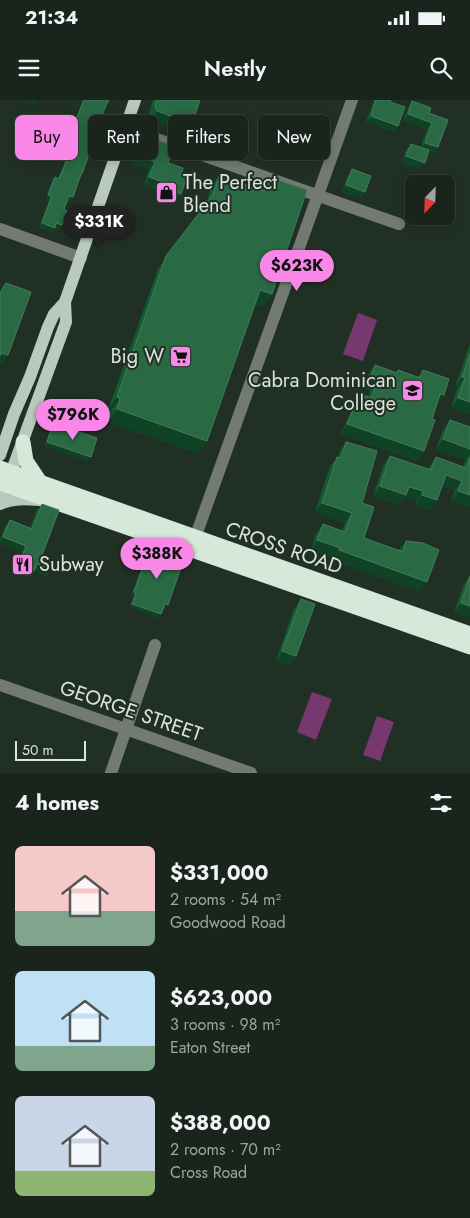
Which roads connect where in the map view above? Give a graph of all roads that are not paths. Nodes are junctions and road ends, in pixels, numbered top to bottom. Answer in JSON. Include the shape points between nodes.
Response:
{"nodes":[{"id":1,"x":135,"y":100,"type":"edge"},
{"id":2,"x":352,"y":100,"type":"edge"},
{"id":3,"x":130,"y":115,"type":"edge"},
{"id":4,"x":158,"y":140,"type":"edge"},
{"id":5,"x":114,"y":160,"type":"edge"},
{"id":6,"x":317,"y":196,"type":"junction"},
{"id":7,"x":399,"y":224,"type":"dead end"},
{"id":8,"x":0,"y":229,"type":"edge"},
{"id":9,"x":81,"y":258,"type":"junction"},
{"id":10,"x":65,"y":302,"type":"junction"},
{"id":11,"x":23,"y":442,"type":"junction"},
{"id":12,"x":1,"y":449,"type":"edge"},
{"id":13,"x":4,"y":477,"type":"edge"},
{"id":14,"x":40,"y":482,"type":"junction"},
{"id":15,"x":52,"y":501,"type":"junction"},
{"id":16,"x":0,"y":503,"type":"edge"},
{"id":17,"x":193,"y":544,"type":"junction"},
{"id":18,"x":470,"y":634,"type":"edge"},
{"id":19,"x":155,"y":645,"type":"dead end"},
{"id":20,"x":470,"y":647,"type":"edge"},
{"id":21,"x":0,"y":685,"type":"edge"},
{"id":22,"x":126,"y":729,"type":"junction"},
{"id":23,"x":111,"y":773,"type":"edge"},
{"id":24,"x":250,"y":773,"type":"edge"}],
"edges":[{"from":1,"to":3,"type":"main road"},
{"from":2,"to":6,"type":"street"},
{"from":4,"to":6,"type":"street"},
{"from":5,"to":9,"type":"main road"},
{"from":6,"to":7,"type":"street"},
{"from":6,"to":17,"type":"street"},
{"from":8,"to":9,"type":"street"},
{"from":9,"to":10,"type":"main road"},
{"from":10,"to":11,"type":"main road","via":[[66,322]]},
{"from":10,"to":12,"type":"main road","via":[[54,314]]},
{"from":11,"to":13,"type":"main road"},
{"from":11,"to":14,"type":"highway","via":[[26,461]]},
{"from":13,"to":14,"type":"highway","name":"CROSS ROAD"},
{"from":13,"to":15,"type":"highway","name":"CROSS ROAD"},
{"from":13,"to":16,"type":"main road"},
{"from":14,"to":17,"type":"highway","name":"CROSS ROAD"},
{"from":15,"to":16,"type":"main road","via":[[23,499]]},
{"from":15,"to":17,"type":"highway","name":"CROSS ROAD"},
{"from":17,"to":18,"type":"highway","name":"CROSS ROAD"},
{"from":17,"to":20,"type":"highway","name":"CROSS ROAD"},
{"from":19,"to":22,"type":"street"},
{"from":21,"to":22,"type":"street","name":"GEORGE STREET"},
{"from":22,"to":23,"type":"street"},
{"from":22,"to":24,"type":"street","name":"GEORGE STREET"}]}
